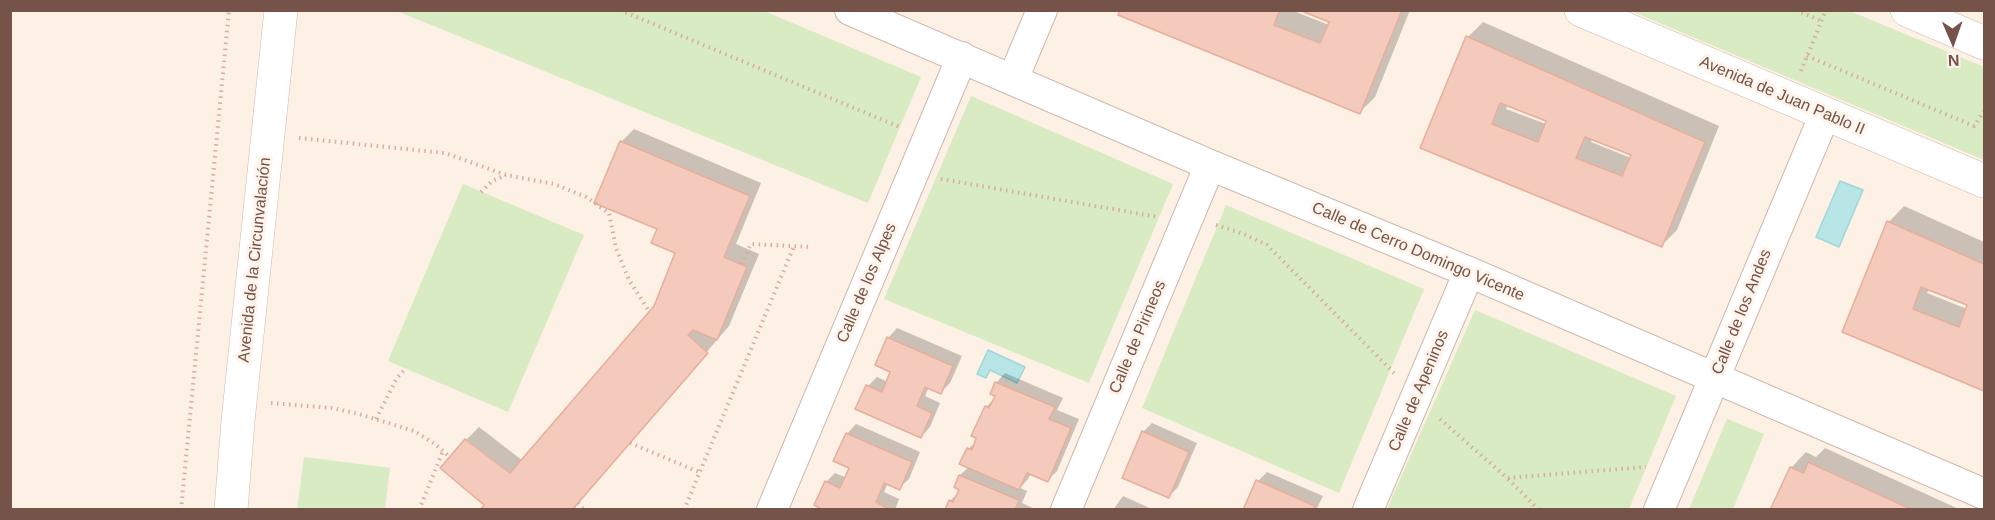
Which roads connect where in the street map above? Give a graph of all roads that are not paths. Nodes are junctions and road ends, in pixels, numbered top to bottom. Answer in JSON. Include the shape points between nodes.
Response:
{"nodes":[{"id":1,"x":281,"y":10,"type":"edge"},
{"id":2,"x":850,"y":10,"type":"edge"},
{"id":3,"x":1042,"y":10,"type":"edge"},
{"id":4,"x":1581,"y":10,"type":"edge"},
{"id":5,"x":1907,"y":10,"type":"edge"},
{"id":6,"x":1984,"y":43,"type":"edge"},
{"id":7,"x":962,"y":57,"type":"junction"},
{"id":8,"x":1013,"y":80,"type":"junction"},
{"id":9,"x":1825,"y":114,"type":"junction"},
{"id":10,"x":1210,"y":165,"type":"junction"},
{"id":11,"x":1984,"y":181,"type":"edge"},
{"id":12,"x":1469,"y":272,"type":"junction"},
{"id":13,"x":1715,"y":379,"type":"junction"},
{"id":14,"x":1984,"y":494,"type":"edge"},
{"id":15,"x":231,"y":510,"type":"edge"},
{"id":16,"x":772,"y":510,"type":"edge"},
{"id":17,"x":1066,"y":510,"type":"edge"},
{"id":18,"x":1368,"y":510,"type":"edge"},
{"id":19,"x":1659,"y":510,"type":"edge"}],
"edges":[{"from":1,"to":15,"type":"street","name":"Avenida de la Circunvalación"},
{"from":2,"to":7,"type":"street","name":"Calle de Cerro Domingo Vicente"},
{"from":3,"to":8,"type":"street"},
{"from":4,"to":9,"type":"street","name":"Avenida de Juan Pablo II"},
{"from":5,"to":6,"type":"street"},
{"from":7,"to":8,"type":"street","name":"Calle de Cerro Domingo Vicente"},
{"from":7,"to":16,"type":"street","name":"Calle de los Alpes"},
{"from":8,"to":10,"type":"street","name":"Calle de Cerro Domingo Vicente"},
{"from":9,"to":11,"type":"street","name":"Avenida de Juan Pablo II"},
{"from":9,"to":13,"type":"street","name":"Calle de los Andes"},
{"from":10,"to":12,"type":"street","name":"Calle de Cerro Domingo Vicente"},
{"from":10,"to":17,"type":"street","name":"Calle de Pirineos"},
{"from":12,"to":13,"type":"street","name":"Calle de Cerro Domingo Vicente"},
{"from":12,"to":18,"type":"street","name":"Calle de Apeninos"},
{"from":13,"to":14,"type":"street","name":"Calle de Cerro Domingo Vicente"},
{"from":13,"to":19,"type":"street","name":"Calle de los Andes"}]}
